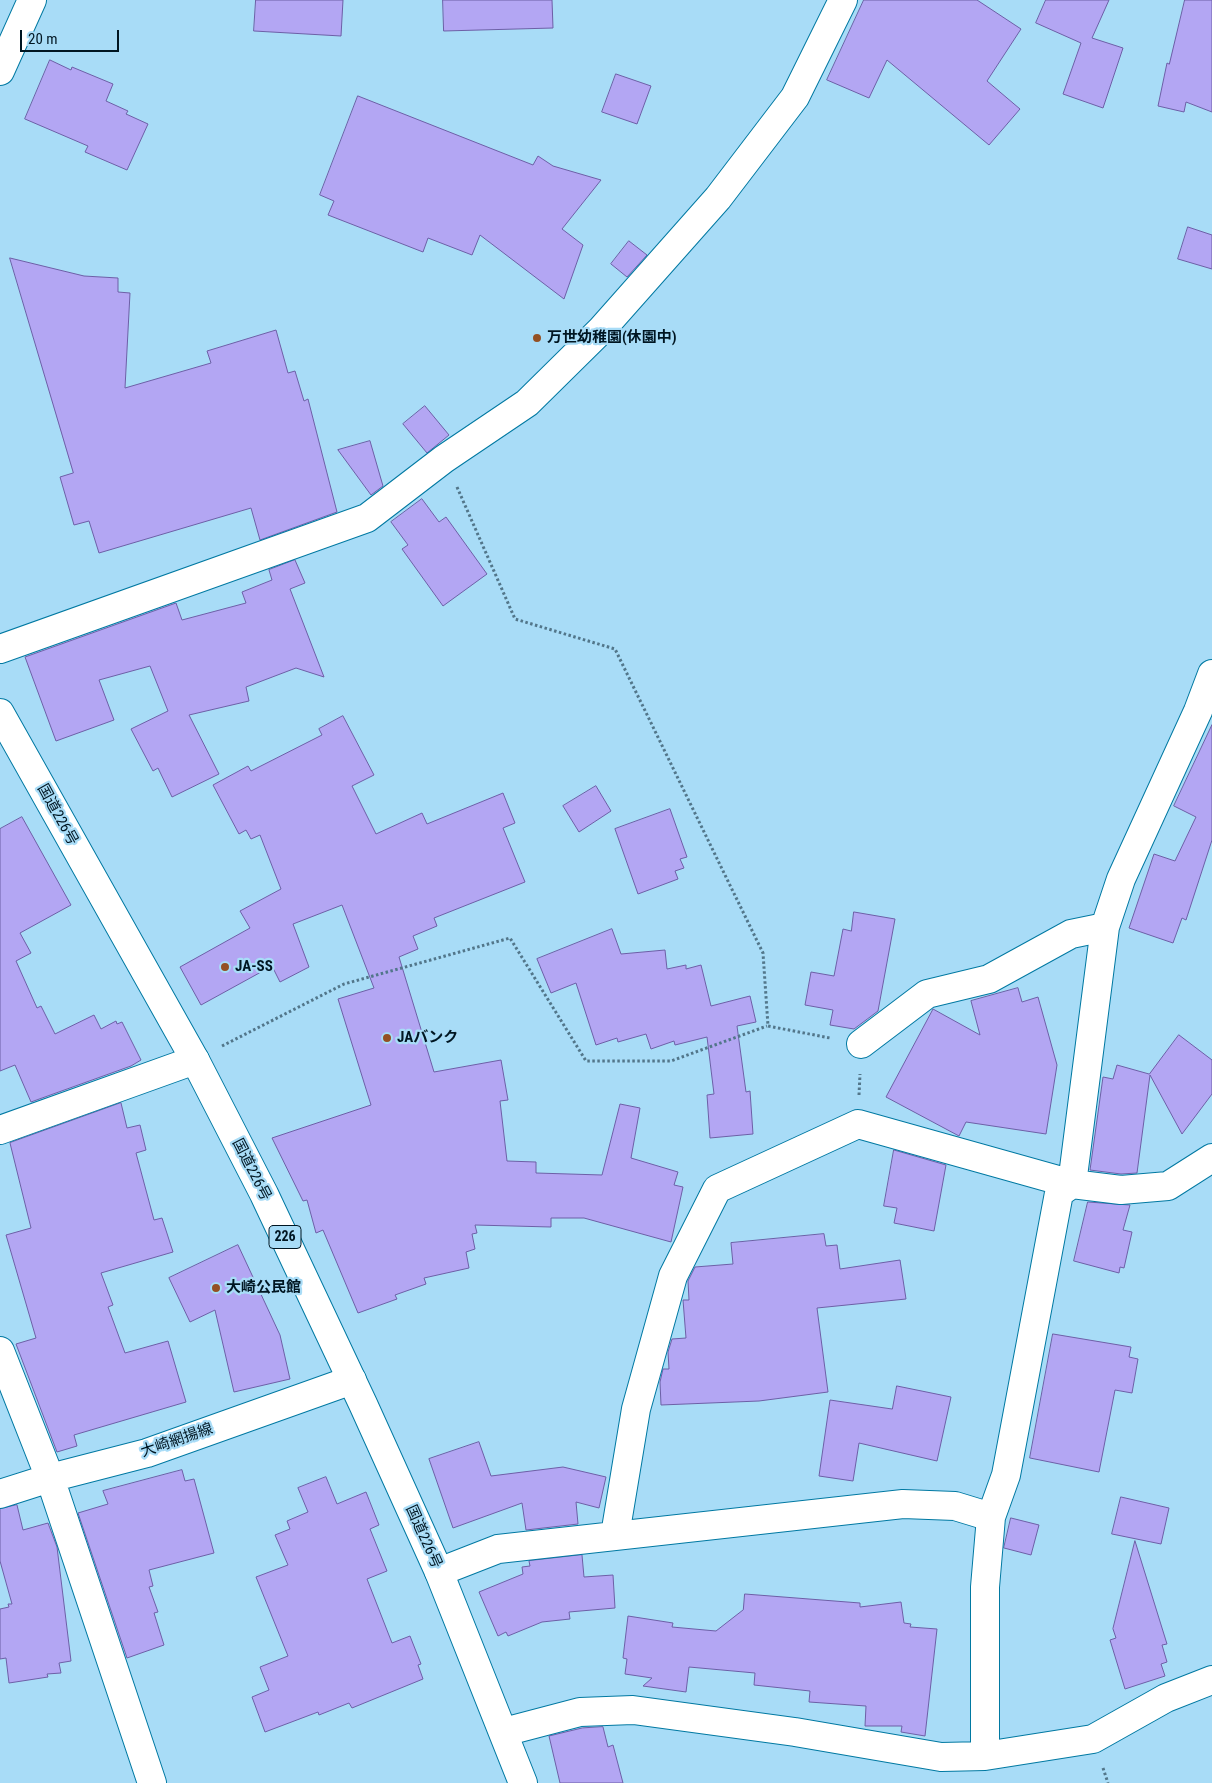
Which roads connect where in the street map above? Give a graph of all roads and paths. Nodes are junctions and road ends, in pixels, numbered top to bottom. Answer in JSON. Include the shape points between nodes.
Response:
{"nodes":[{"id":1,"x":32,"y":0,"type":"edge"},
{"id":2,"x":843,"y":0,"type":"edge"},
{"id":3,"x":0,"y":71,"type":"edge"},
{"id":4,"x":444,"y":459,"type":"junction"},
{"id":5,"x":0,"y":649,"type":"edge"},
{"id":6,"x":1212,"y":674,"type":"edge"},
{"id":7,"x":0,"y":713,"type":"edge"},
{"id":8,"x":1105,"y":927,"type":"junction"},
{"id":9,"x":768,"y":1026,"type":"junction"},
{"id":10,"x":861,"y":1044,"type":"junction"},
{"id":11,"x":195,"y":1060,"type":"junction"},
{"id":12,"x":858,"y":1124,"type":"junction"},
{"id":13,"x":0,"y":1130,"type":"edge"},
{"id":14,"x":1212,"y":1158,"type":"edge"},
{"id":15,"x":1072,"y":1184,"type":"junction"},
{"id":16,"x":0,"y":1352,"type":"edge"},
{"id":17,"x":352,"y":1380,"type":"junction"},
{"id":18,"x":50,"y":1478,"type":"junction"},
{"id":19,"x":0,"y":1494,"type":"edge"},
{"id":20,"x":991,"y":1517,"type":"junction"},
{"id":21,"x":616,"y":1535,"type":"junction"},
{"id":22,"x":439,"y":1572,"type":"junction"},
{"id":23,"x":1212,"y":1680,"type":"edge"},
{"id":24,"x":504,"y":1732,"type":"junction"},
{"id":25,"x":985,"y":1756,"type":"junction"},
{"id":26,"x":152,"y":1783,"type":"edge"},
{"id":27,"x":523,"y":1783,"type":"edge"}],
"edges":[{"from":1,"to":3,"type":"main road"},
{"from":2,"to":4,"type":"main road","via":[[795,97],[718,198],[601,330],[527,404]]},
{"from":4,"to":5,"type":"main road","via":[[367,518]]},
{"from":4,"to":9,"type":"path","via":[[515,619],[615,649],[763,953]]},
{"from":6,"to":8,"type":"main road","via":[[1121,879]]},
{"from":7,"to":11,"type":"main road","name":"国道226号","number":"226"},
{"from":8,"to":10,"type":"main road","via":[[1071,934],[989,979],[927,994]]},
{"from":8,"to":15,"type":"main road"},
{"from":9,"to":10,"type":"path"},
{"from":9,"to":11,"type":"path","via":[[671,1061],[586,1061],[510,938],[344,984]]},
{"from":10,"to":12,"type":"path"},
{"from":11,"to":13,"type":"main road"},
{"from":11,"to":17,"type":"main road","name":"国道226号","number":"226","via":[[264,1194]]},
{"from":12,"to":15,"type":"main road"},
{"from":12,"to":21,"type":"main road","via":[[717,1189],[673,1276],[636,1409]]},
{"from":14,"to":15,"type":"main road","via":[[1168,1186],[1121,1190]]},
{"from":15,"to":20,"type":"main road","via":[[1059,1193],[1006,1476]]},
{"from":16,"to":18,"type":"main road"},
{"from":17,"to":18,"type":"main road","name":"大崎網揚線","via":[[147,1453]]},
{"from":17,"to":22,"type":"main road","name":"国道226号","number":"226"},
{"from":18,"to":19,"type":"main road","name":"大崎網揚線"},
{"from":18,"to":26,"type":"main road"},
{"from":20,"to":21,"type":"main road","via":[[956,1506],[903,1504]]},
{"from":20,"to":25,"type":"main road","via":[[985,1587]]},
{"from":21,"to":22,"type":"main road","via":[[498,1549]]},
{"from":22,"to":24,"type":"main road","name":"国道226号","number":"226"},
{"from":23,"to":25,"type":"main road","via":[[1166,1698],[1093,1739]]},
{"from":24,"to":25,"type":"main road","via":[[580,1712],[633,1710],[795,1732],[941,1757]]},
{"from":24,"to":27,"type":"main road","name":"国道226号","number":"226"}]}
